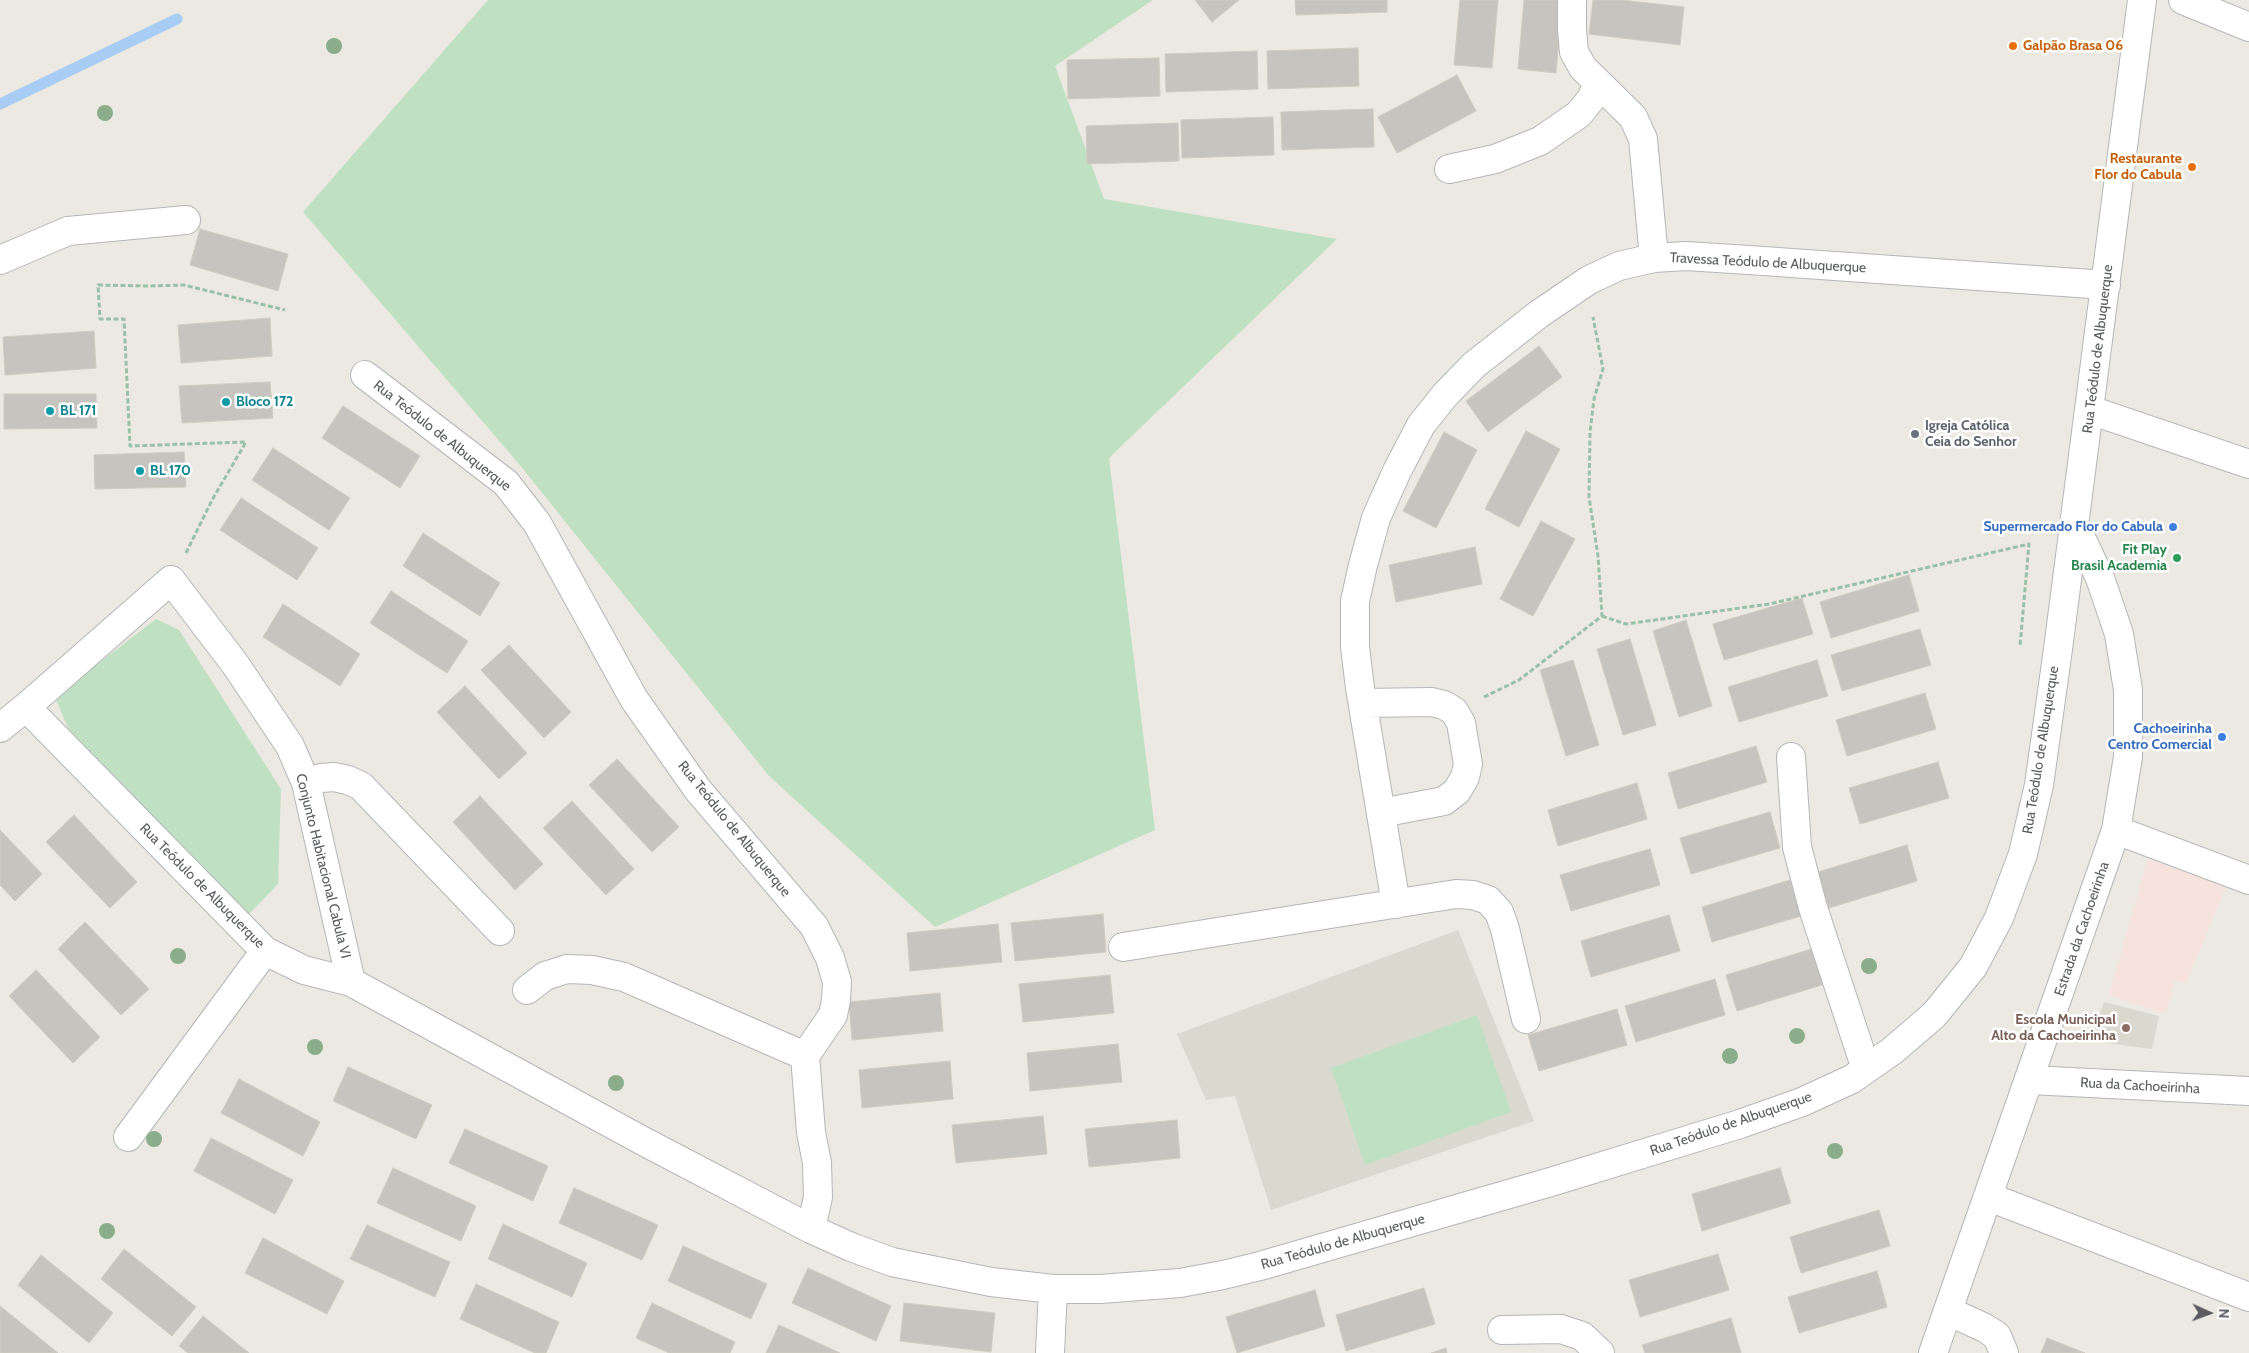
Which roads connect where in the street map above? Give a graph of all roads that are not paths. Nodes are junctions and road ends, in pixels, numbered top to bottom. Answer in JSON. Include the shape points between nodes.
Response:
{"nodes":[{"id":1,"x":1572,"y":0,"type":"edge"},
{"id":2,"x":2183,"y":0,"type":"edge"},
{"id":3,"x":2135,"y":2,"type":"edge"},
{"id":4,"x":2249,"y":27,"type":"edge"},
{"id":5,"x":1598,"y":84,"type":"junction"},
{"id":6,"x":1449,"y":169,"type":"dead end"},
{"id":7,"x":186,"y":220,"type":"dead end"},
{"id":8,"x":1654,"y":258,"type":"junction"},
{"id":9,"x":0,"y":260,"type":"edge"},
{"id":10,"x":2106,"y":284,"type":"junction"},
{"id":11,"x":365,"y":375,"type":"dead end"},
{"id":12,"x":2090,"y":410,"type":"junction"},
{"id":13,"x":2249,"y":464,"type":"edge"},
{"id":14,"x":2075,"y":525,"type":"junction"},
{"id":15,"x":1363,"y":703,"type":"junction"},
{"id":16,"x":26,"y":707,"type":"junction"},
{"id":17,"x":0,"y":728,"type":"edge"},
{"id":18,"x":1791,"y":757,"type":"dead end"},
{"id":19,"x":306,"y":783,"type":"junction"},
{"id":20,"x":1381,"y":813,"type":"junction"},
{"id":21,"x":2116,"y":830,"type":"junction"},
{"id":22,"x":2249,"y":880,"type":"edge"},
{"id":23,"x":1396,"y":904,"type":"junction"},
{"id":24,"x":500,"y":931,"type":"dead end"},
{"id":25,"x":1123,"y":948,"type":"dead end"},
{"id":26,"x":265,"y":951,"type":"junction"},
{"id":27,"x":351,"y":982,"type":"junction"},
{"id":28,"x":527,"y":990,"type":"dead end"},
{"id":29,"x":1526,"y":1019,"type":"dead end"},
{"id":30,"x":805,"y":1056,"type":"junction"},
{"id":31,"x":1866,"y":1069,"type":"junction"},
{"id":32,"x":2030,"y":1080,"type":"junction"},
{"id":33,"x":2249,"y":1091,"type":"edge"},
{"id":34,"x":128,"y":1137,"type":"dead end"},
{"id":35,"x":1989,"y":1197,"type":"junction"},
{"id":36,"x":811,"y":1229,"type":"junction"},
{"id":37,"x":1053,"y":1289,"type":"junction"},
{"id":38,"x":2249,"y":1297,"type":"edge"},
{"id":39,"x":1948,"y":1311,"type":"junction"},
{"id":40,"x":1502,"y":1330,"type":"dead end"},
{"id":41,"x":1050,"y":1353,"type":"edge"},
{"id":42,"x":1600,"y":1353,"type":"edge"},
{"id":43,"x":1933,"y":1353,"type":"edge"},
{"id":44,"x":2004,"y":1353,"type":"edge"}],
"edges":[{"from":1,"to":5,"type":"street","via":[[1574,52]]},
{"from":2,"to":4,"type":"street"},
{"from":3,"to":10,"type":"street","name":"Rua Teódulo de Albuquerque"},
{"from":5,"to":6,"type":"street","via":[[1579,114],[1540,142],[1495,159]]},
{"from":5,"to":8,"type":"street","via":[[1633,117],[1643,139]]},
{"from":7,"to":9,"type":"street","via":[[68,231]]},
{"from":8,"to":10,"type":"street","name":"Travessa Teódulo de Albuquerque","via":[[1686,256]]},
{"from":8,"to":15,"type":"street","name":"Travessa Teódulo de Albuquerque","via":[[1619,266],[1589,280],[1538,314],[1474,365],[1421,425],[1376,518],[1362,565],[1355,601],[1355,647]]},
{"from":10,"to":12,"type":"street","name":"Rua Teódulo de Albuquerque"},
{"from":11,"to":30,"type":"street","name":"Rua Teódulo de Albuquerque","via":[[506,483],[538,523],[634,700],[698,790],[814,926],[830,958],[837,982],[836,1000],[833,1015]]},
{"from":12,"to":13,"type":"street"},
{"from":12,"to":14,"type":"street","name":"Rua Teódulo de Albuquerque"},
{"from":14,"to":21,"type":"street","name":"Estrada da Cachoeirinha","via":[[2100,578],[2119,634],[2128,690],[2128,758]]},
{"from":14,"to":31,"type":"street","name":"Rua Teódulo de Albuquerque","via":[[2038,785],[2023,854],[2006,900],[1973,967],[1934,1015]]},
{"from":15,"to":20,"type":"street","name":"Travessa Teódulo de Albuquerque"},
{"from":15,"to":20,"type":"street","via":[[1444,704],[1461,722],[1468,764],[1466,777],[1457,791],[1444,801]]},
{"from":16,"to":17,"type":"street"},
{"from":16,"to":19,"type":"street","name":"Conjunto Habitacional Cabula VI","via":[[171,580],[265,708],[290,746]]},
{"from":16,"to":26,"type":"street","name":"Rua Teódulo de Albuquerque"},
{"from":18,"to":31,"type":"street","via":[[1797,846],[1813,908]]},
{"from":19,"to":24,"type":"street","via":[[334,777],[361,786]]},
{"from":19,"to":27,"type":"street","name":"Conjunto Habitacional Cabula VI"},
{"from":20,"to":23,"type":"street","name":"Travessa Teódulo de Albuquerque"},
{"from":21,"to":22,"type":"street"},
{"from":21,"to":32,"type":"street","name":"Estrada da Cachoeirinha"},
{"from":23,"to":25,"type":"street"},
{"from":23,"to":29,"type":"street","via":[[1456,894],[1473,894],[1488,900],[1499,912],[1505,929]]},
{"from":26,"to":27,"type":"street","name":"Rua Teódulo de Albuquerque","via":[[304,970]]},
{"from":26,"to":34,"type":"street"},
{"from":27,"to":36,"type":"street","name":"Rua Teódulo de Albuquerque"},
{"from":28,"to":30,"type":"street","via":[[545,976],[567,969],[624,976]]},
{"from":30,"to":36,"type":"street","via":[[818,1188]]},
{"from":31,"to":37,"type":"street","name":"Rua Teódulo de Albuquerque","via":[[1802,1102],[1740,1124],[1260,1266],[1180,1283]]},
{"from":32,"to":33,"type":"street","name":"Rua da Cachoeirinha"},
{"from":32,"to":35,"type":"street","name":"Estrada da Cachoeirinha"},
{"from":35,"to":38,"type":"street"},
{"from":35,"to":39,"type":"street","name":"Estrada da Cachoeirinha"},
{"from":36,"to":37,"type":"street","name":"Rua Teódulo de Albuquerque","via":[[892,1262],[991,1282]]},
{"from":37,"to":41,"type":"street"},
{"from":39,"to":43,"type":"street","name":"Estrada da Cachoeirinha"},
{"from":39,"to":44,"type":"street","via":[[1997,1336]]},
{"from":40,"to":42,"type":"street","via":[[1561,1329],[1582,1336]]}]}
